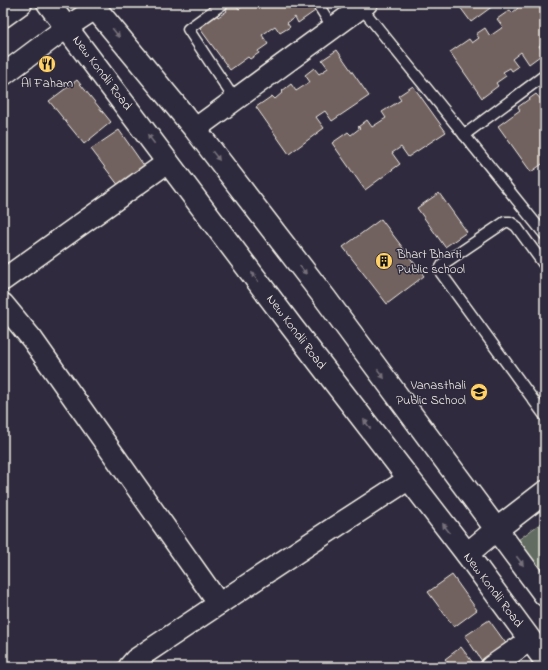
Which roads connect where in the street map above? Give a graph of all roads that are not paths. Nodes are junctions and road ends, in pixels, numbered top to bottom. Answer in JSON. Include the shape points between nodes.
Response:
{"nodes":[{"id":1,"x":21,"y":3,"type":"edge"},
{"id":2,"x":48,"y":3,"type":"edge"},
{"id":3,"x":224,"y":3,"type":"edge"},
{"id":4,"x":317,"y":3,"type":"edge"},
{"id":5,"x":364,"y":5,"type":"edge"},
{"id":6,"x":94,"y":6,"type":"edge"},
{"id":7,"x":3,"y":16,"type":"edge"},
{"id":8,"x":67,"y":27,"type":"junction"},
{"id":9,"x":333,"y":28,"type":"junction"},
{"id":10,"x":3,"y":75,"type":"edge"},
{"id":11,"x":545,"y":75,"type":"edge"},
{"id":12,"x":235,"y":100,"type":"junction"},
{"id":13,"x":195,"y":129,"type":"junction"},
{"id":14,"x":464,"y":135,"type":"junction"},
{"id":15,"x":168,"y":162,"type":"junction"},
{"id":16,"x":545,"y":235,"type":"edge"},
{"id":17,"x":545,"y":266,"type":"edge"},
{"id":18,"x":3,"y":280,"type":"edge"},
{"id":19,"x":3,"y":304,"type":"edge"},
{"id":20,"x":545,"y":416,"type":"edge"},
{"id":21,"x":409,"y":479,"type":"junction"},
{"id":22,"x":545,"y":492,"type":"edge"},
{"id":23,"x":497,"y":529,"type":"junction"},
{"id":24,"x":467,"y":554,"type":"junction"},
{"id":25,"x":545,"y":595,"type":"edge"},
{"id":26,"x":219,"y":604,"type":"junction"},
{"id":27,"x":530,"y":640,"type":"junction"},
{"id":28,"x":545,"y":660,"type":"edge"},
{"id":29,"x":129,"y":667,"type":"edge"},
{"id":30,"x":491,"y":667,"type":"edge"}],
"edges":[{"from":1,"to":7,"type":"street"},
{"from":2,"to":8,"type":"street","name":"New Kondli Road"},
{"from":3,"to":12,"type":"lane","via":[[188,29]]},
{"from":4,"to":9,"type":"lane"},
{"from":5,"to":9,"type":"street"},
{"from":5,"to":14,"type":"lane"},
{"from":6,"to":8,"type":"street"},
{"from":6,"to":13,"type":"street","one_way":true},
{"from":8,"to":10,"type":"street"},
{"from":15,"to":8,"type":"street","name":"New Kondli Road","one_way":true},
{"from":9,"to":12,"type":"street"},
{"from":11,"to":14,"type":"lane"},
{"from":12,"to":13,"type":"street"},
{"from":13,"to":23,"type":"street","one_way":true},
{"from":14,"to":16,"type":"lane"},
{"from":15,"to":18,"type":"street"},
{"from":21,"to":15,"type":"street","name":"New Kondli Road","one_way":true},
{"from":17,"to":20,"type":"lane","via":[[516,226],[505,222],[443,264],[440,269]]},
{"from":19,"to":26,"type":"street","via":[[32,339]]},
{"from":24,"to":21,"type":"street","name":"New Kondli Road","one_way":true},
{"from":21,"to":26,"type":"street"},
{"from":22,"to":23,"type":"street"},
{"from":23,"to":24,"type":"street"},
{"from":23,"to":25,"type":"street","one_way":true},
{"from":24,"to":27,"type":"street","name":"New Kondli Road"},
{"from":26,"to":29,"type":"street","via":[[134,660]]},
{"from":27,"to":28,"type":"street","name":"New Kondli Road"},
{"from":27,"to":30,"type":"street"}]}
